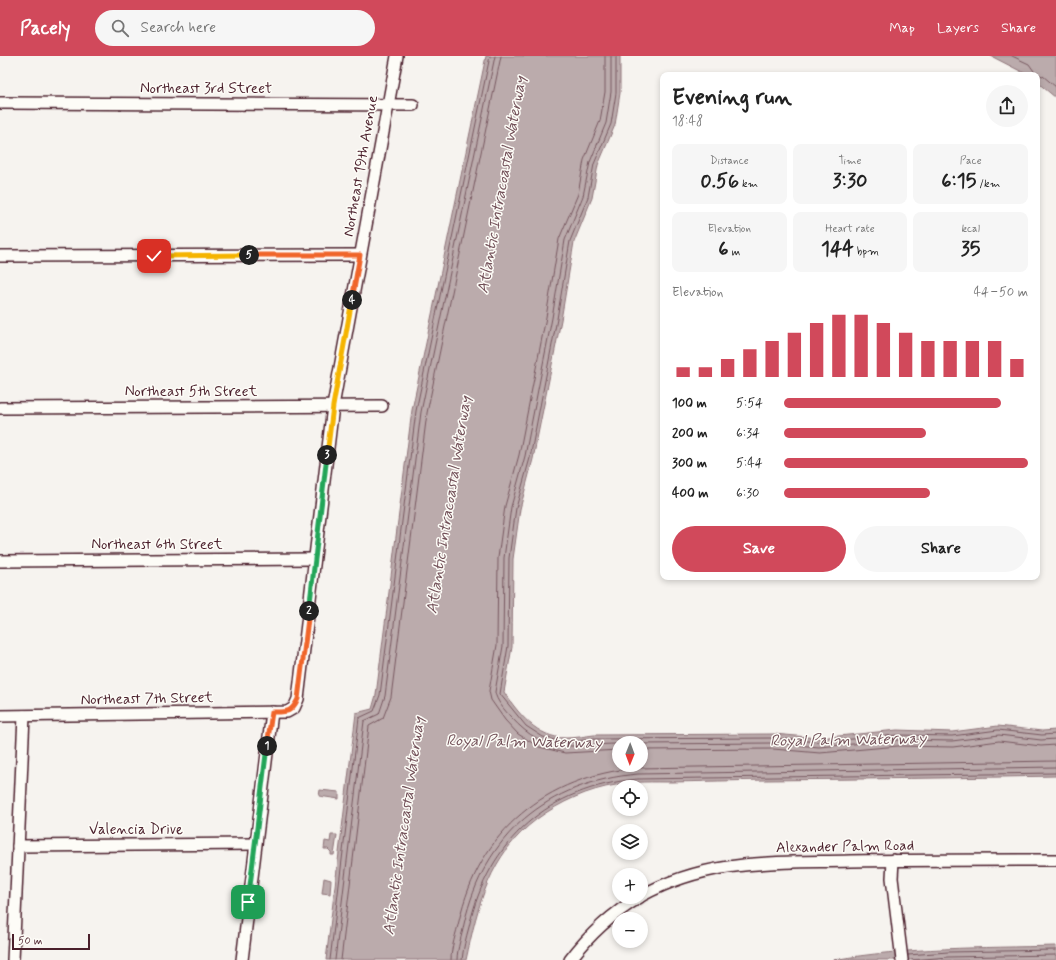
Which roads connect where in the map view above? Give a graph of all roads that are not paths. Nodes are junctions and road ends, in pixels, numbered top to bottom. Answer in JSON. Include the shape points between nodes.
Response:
{"nodes":[{"id":1,"x":397,"y":56,"type":"edge"},
{"id":2,"x":0,"y":103,"type":"edge"},
{"id":3,"x":388,"y":105,"type":"junction"},
{"id":4,"x":413,"y":105,"type":"dead end"},
{"id":5,"x":360,"y":255,"type":"junction"},
{"id":6,"x":0,"y":256,"type":"edge"},
{"id":7,"x":333,"y":406,"type":"junction"},
{"id":8,"x":382,"y":406,"type":"dead end"},
{"id":9,"x":0,"y":408,"type":"edge"},
{"id":10,"x":314,"y":560,"type":"junction"},
{"id":11,"x":0,"y":561,"type":"edge"},
{"id":12,"x":294,"y":708,"type":"joint"},
{"id":13,"x":272,"y":712,"type":"junction"},
{"id":14,"x":0,"y":716,"type":"edge"},
{"id":15,"x":24,"y":716,"type":"junction"},
{"id":16,"x":255,"y":844,"type":"junction"},
{"id":17,"x":18,"y":846,"type":"junction"},
{"id":18,"x":893,"y":860,"type":"junction"},
{"id":19,"x":1056,"y":860,"type":"edge"},
{"id":20,"x":648,"y":893,"type":"edge"},
{"id":21,"x":630,"y":904,"type":"edge"},
{"id":22,"x":13,"y":960,"type":"edge"},
{"id":23,"x":242,"y":960,"type":"edge"},
{"id":24,"x":570,"y":960,"type":"edge"},
{"id":25,"x":902,"y":960,"type":"edge"}],
"edges":[{"from":1,"to":3,"type":"street","name":"Northeast 19th Avenue"},
{"from":2,"to":3,"type":"street","name":"Northeast 3rd Street"},
{"from":3,"to":4,"type":"street","name":"Northeast 3rd Street"},
{"from":3,"to":5,"type":"street","name":"Northeast 19th Avenue"},
{"from":5,"to":6,"type":"street"},
{"from":5,"to":7,"type":"street","name":"Northeast 19th Avenue"},
{"from":7,"to":8,"type":"street","name":"Northeast 5th Street"},
{"from":7,"to":9,"type":"street","name":"Northeast 5th Street"},
{"from":7,"to":10,"type":"street","name":"Northeast 19th Avenue"},
{"from":10,"to":11,"type":"street","name":"Northeast 6th Street"},
{"from":10,"to":12,"type":"street","name":"Northeast 19th Avenue","via":[[298,699]]},
{"from":12,"to":13,"type":"street","name":"Northeast 7th Street","via":[[287,712]]},
{"from":13,"to":15,"type":"street","name":"Northeast 7th Street"},
{"from":13,"to":16,"type":"street"},
{"from":14,"to":15,"type":"street","name":"Northeast 7th Street"},
{"from":15,"to":17,"type":"street"},
{"from":16,"to":17,"type":"street","name":"Valencia Drive"},
{"from":16,"to":23,"type":"street"},
{"from":17,"to":22,"type":"street"},
{"from":18,"to":19,"type":"street","name":"Alexander Palm Road"},
{"from":18,"to":20,"type":"street","name":"Alexander Palm Road","via":[[723,866],[676,879]]},
{"from":18,"to":25,"type":"street","via":[[892,878]]},
{"from":21,"to":24,"type":"street","name":"Alexander Palm Road","via":[[595,931]]}]}
